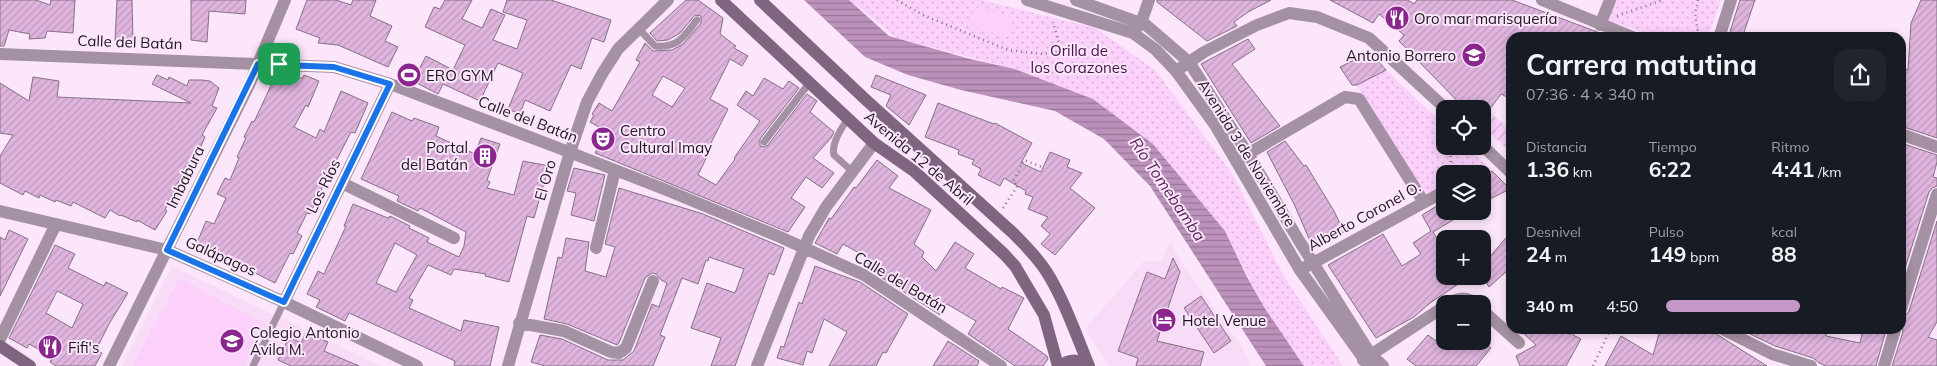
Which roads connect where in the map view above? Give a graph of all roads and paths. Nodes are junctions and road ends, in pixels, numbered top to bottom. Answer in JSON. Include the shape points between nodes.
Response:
{"nodes":[{"id":1,"x":285,"y":0,"type":"edge"},
{"id":2,"x":668,"y":0,"type":"edge"},
{"id":3,"x":721,"y":0,"type":"edge"},
{"id":4,"x":760,"y":0,"type":"edge"},
{"id":5,"x":897,"y":0,"type":"edge"},
{"id":6,"x":1027,"y":0,"type":"edge"},
{"id":7,"x":1076,"y":0,"type":"edge"},
{"id":8,"x":1149,"y":0,"type":"edge"},
{"id":9,"x":1542,"y":0,"type":"edge"},
{"id":10,"x":1610,"y":0,"type":"edge"},
{"id":11,"x":1663,"y":0,"type":"edge"},
{"id":12,"x":1698,"y":0,"type":"edge"},
{"id":13,"x":1731,"y":0,"type":"edge"},
{"id":14,"x":1051,"y":6,"type":"junction"},
{"id":15,"x":697,"y":20,"type":"dead end"},
{"id":16,"x":1600,"y":25,"type":"junction"},
{"id":17,"x":638,"y":28,"type":"junction"},
{"id":18,"x":1137,"y":28,"type":"junction"},
{"id":19,"x":1619,"y":32,"type":"edge"},
{"id":20,"x":1698,"y":32,"type":"edge"},
{"id":21,"x":1721,"y":32,"type":"edge"},
{"id":22,"x":0,"y":54,"type":"edge"},
{"id":23,"x":1189,"y":62,"type":"junction"},
{"id":24,"x":258,"y":64,"type":"junction"},
{"id":25,"x":1176,"y":71,"type":"junction"},
{"id":26,"x":810,"y":82,"type":"junction"},
{"id":27,"x":390,"y":84,"type":"junction"},
{"id":28,"x":1436,"y":100,"type":"edge"},
{"id":29,"x":848,"y":118,"type":"junction"},
{"id":30,"x":1906,"y":136,"type":"edge"},
{"id":31,"x":764,"y":142,"type":"dead end"},
{"id":32,"x":874,"y":143,"type":"junction"},
{"id":33,"x":1937,"y":148,"type":"edge"},
{"id":34,"x":570,"y":152,"type":"junction"},
{"id":35,"x":1248,"y":154,"type":"junction"},
{"id":36,"x":1491,"y":154,"type":"edge"},
{"id":37,"x":1235,"y":160,"type":"junction"},
{"id":38,"x":1042,"y":167,"type":"dead end"},
{"id":39,"x":1506,"y":168,"type":"edge"},
{"id":40,"x":615,"y":170,"type":"junction"},
{"id":41,"x":853,"y":172,"type":"junction"},
{"id":42,"x":342,"y":184,"type":"junction"},
{"id":43,"x":1937,"y":194,"type":"edge"},
{"id":44,"x":1436,"y":195,"type":"edge"},
{"id":45,"x":1423,"y":201,"type":"junction"},
{"id":46,"x":0,"y":211,"type":"edge"},
{"id":47,"x":997,"y":218,"type":"junction"},
{"id":48,"x":56,"y":224,"type":"junction"},
{"id":49,"x":454,"y":238,"type":"dead end"},
{"id":50,"x":596,"y":248,"type":"dead end"},
{"id":51,"x":803,"y":248,"type":"junction"},
{"id":52,"x":167,"y":250,"type":"junction"},
{"id":53,"x":1313,"y":262,"type":"junction"},
{"id":54,"x":1300,"y":270,"type":"junction"},
{"id":55,"x":653,"y":281,"type":"dead end"},
{"id":56,"x":1906,"y":293,"type":"edge"},
{"id":57,"x":284,"y":302,"type":"junction"},
{"id":58,"x":1436,"y":312,"type":"edge"},
{"id":59,"x":1491,"y":318,"type":"edge"},
{"id":60,"x":520,"y":324,"type":"junction"},
{"id":61,"x":1506,"y":332,"type":"edge"},
{"id":62,"x":1508,"y":334,"type":"edge"},
{"id":63,"x":1608,"y":334,"type":"edge"},
{"id":64,"x":1732,"y":334,"type":"edge"},
{"id":65,"x":1894,"y":334,"type":"edge"},
{"id":66,"x":0,"y":338,"type":"edge"},
{"id":67,"x":1518,"y":343,"type":"dead end"},
{"id":68,"x":0,"y":346,"type":"edge"},
{"id":69,"x":1772,"y":354,"type":"junction"},
{"id":70,"x":1368,"y":360,"type":"edge"},
{"id":71,"x":409,"y":364,"type":"edge"},
{"id":72,"x":30,"y":366,"type":"edge"},
{"id":73,"x":109,"y":366,"type":"edge"},
{"id":74,"x":253,"y":366,"type":"edge"},
{"id":75,"x":508,"y":366,"type":"edge"},
{"id":76,"x":757,"y":366,"type":"edge"},
{"id":77,"x":1001,"y":366,"type":"edge"},
{"id":78,"x":1059,"y":366,"type":"edge"},
{"id":79,"x":1089,"y":366,"type":"edge"},
{"id":80,"x":1383,"y":366,"type":"edge"},
{"id":81,"x":1593,"y":366,"type":"edge"},
{"id":82,"x":1784,"y":366,"type":"edge"},
{"id":83,"x":1811,"y":366,"type":"edge"},
{"id":84,"x":1884,"y":366,"type":"edge"}],
"edges":[{"from":1,"to":24,"type":"street","name":"Imbabura"},
{"from":2,"to":17,"type":"street","name":"El Oro"},
{"from":3,"to":26,"type":"main road","name":"Avenida 12 de Abril"},
{"from":4,"to":47,"type":"main road","name":"Avenida 12 de Abril"},
{"from":5,"to":14,"type":"path","via":[[923,15],[1008,50],[1042,54],[1061,52]]},
{"from":6,"to":14,"type":"street","name":"Avenida 3 de Noviembre"},
{"from":7,"to":18,"type":"street","name":"Avenida 3 de Noviembre"},
{"from":8,"to":18,"type":"street"},
{"from":9,"to":16,"type":"street"},
{"from":10,"to":16,"type":"street"},
{"from":11,"to":16,"type":"path"},
{"from":12,"to":20,"type":"path","via":[[1695,14]]},
{"from":13,"to":21,"type":"street"},
{"from":14,"to":18,"type":"street","name":"Avenida 3 de Noviembre"},
{"from":15,"to":17,"type":"lane","via":[[678,44],[665,47],[655,46]]},
{"from":16,"to":19,"type":"street"},
{"from":17,"to":34,"type":"street","name":"El Oro","via":[[618,49],[602,74],[587,102]]},
{"from":18,"to":23,"type":"street","name":"Avenida 3 de Noviembre","via":[[1176,50]]},
{"from":18,"to":25,"type":"street","name":"Avenida 3 de Noviembre"},
{"from":22,"to":24,"type":"street","name":"Calle del Batán"},
{"from":23,"to":25,"type":"street"},
{"from":23,"to":28,"type":"street","via":[[1257,25],[1289,13],[1317,17],[1369,38]]},
{"from":23,"to":35,"type":"street","name":"Avenida 3 de Noviembre"},
{"from":24,"to":27,"type":"street","name":"Calle del Batán","via":[[334,67]]},
{"from":24,"to":52,"type":"street","name":"Imbabura"},
{"from":25,"to":37,"type":"street","name":"Avenida 3 de Noviembre","via":[[1215,125]]},
{"from":26,"to":29,"type":"main road","name":"Avenida 12 de Abril"},
{"from":26,"to":31,"type":"lane"},
{"from":27,"to":34,"type":"street","name":"Calle del Batán"},
{"from":27,"to":42,"type":"street","name":"Los Ríos"},
{"from":29,"to":32,"type":"main road","name":"Avenida 12 de Abril"},
{"from":29,"to":41,"type":"lane","via":[[833,151]]},
{"from":30,"to":33,"type":"street"},
{"from":32,"to":41,"type":"street"},
{"from":32,"to":78,"type":"main road","name":"Avenida 12 de Abril","via":[[914,171],[1015,266],[1044,315]]},
{"from":34,"to":40,"type":"street","name":"Calle del Batán"},
{"from":34,"to":60,"type":"street","name":"El Oro"},
{"from":35,"to":37,"type":"street"},
{"from":35,"to":45,"type":"street","via":[[1345,97],[1359,99]]},
{"from":35,"to":53,"type":"street","name":"Avenida 3 de Noviembre"},
{"from":36,"to":39,"type":"street"},
{"from":37,"to":54,"type":"street","name":"Avenida 3 de Noviembre"},
{"from":38,"to":47,"type":"path","via":[[1024,160],[1013,182],[1018,185]]},
{"from":40,"to":50,"type":"street"},
{"from":40,"to":51,"type":"street","name":"Calle del Batán"},
{"from":41,"to":51,"type":"street","via":[[826,206]]},
{"from":42,"to":49,"type":"street"},
{"from":42,"to":57,"type":"street","name":"Los Ríos"},
{"from":43,"to":56,"type":"street"},
{"from":44,"to":45,"type":"street","name":"Alberto Coronel O."},
{"from":45,"to":53,"type":"street","name":"Alberto Coronel O."},
{"from":46,"to":48,"type":"street","name":"Galápagos"},
{"from":47,"to":79,"type":"main road","name":"Avenida 12 de Abril","via":[[1026,246],[1046,272]]},
{"from":48,"to":52,"type":"street","name":"Galápagos"},
{"from":48,"to":66,"type":"street"},
{"from":51,"to":76,"type":"street"},
{"from":51,"to":77,"type":"street","name":"Calle del Batán","via":[[864,276]]},
{"from":52,"to":57,"type":"street","name":"Galápagos"},
{"from":52,"to":73,"type":"street","name":"Imbabura"},
{"from":53,"to":54,"type":"street","name":"Alberto Coronel O."},
{"from":53,"to":70,"type":"street","name":"Avenida 3 de Noviembre"},
{"from":54,"to":70,"type":"street","name":"Avenida 3 de Noviembre"},
{"from":55,"to":60,"type":"street","via":[[626,348],[619,353],[564,331]]},
{"from":57,"to":71,"type":"street","name":"Galápagos"},
{"from":57,"to":74,"type":"lane"},
{"from":58,"to":70,"type":"street"},
{"from":59,"to":61,"type":"street"},
{"from":60,"to":75,"type":"street","name":"El Oro"},
{"from":62,"to":67,"type":"street"},
{"from":63,"to":81,"type":"path"},
{"from":64,"to":69,"type":"street"},
{"from":65,"to":84,"type":"street"},
{"from":68,"to":72,"type":"main road"},
{"from":69,"to":82,"type":"street"},
{"from":69,"to":83,"type":"street"},
{"from":70,"to":80,"type":"street","name":"Avenida 3 de Noviembre"},
{"from":78,"to":79,"type":"main road","name":"Avenida 12 de Abril","via":[[1076,360]]}]}
